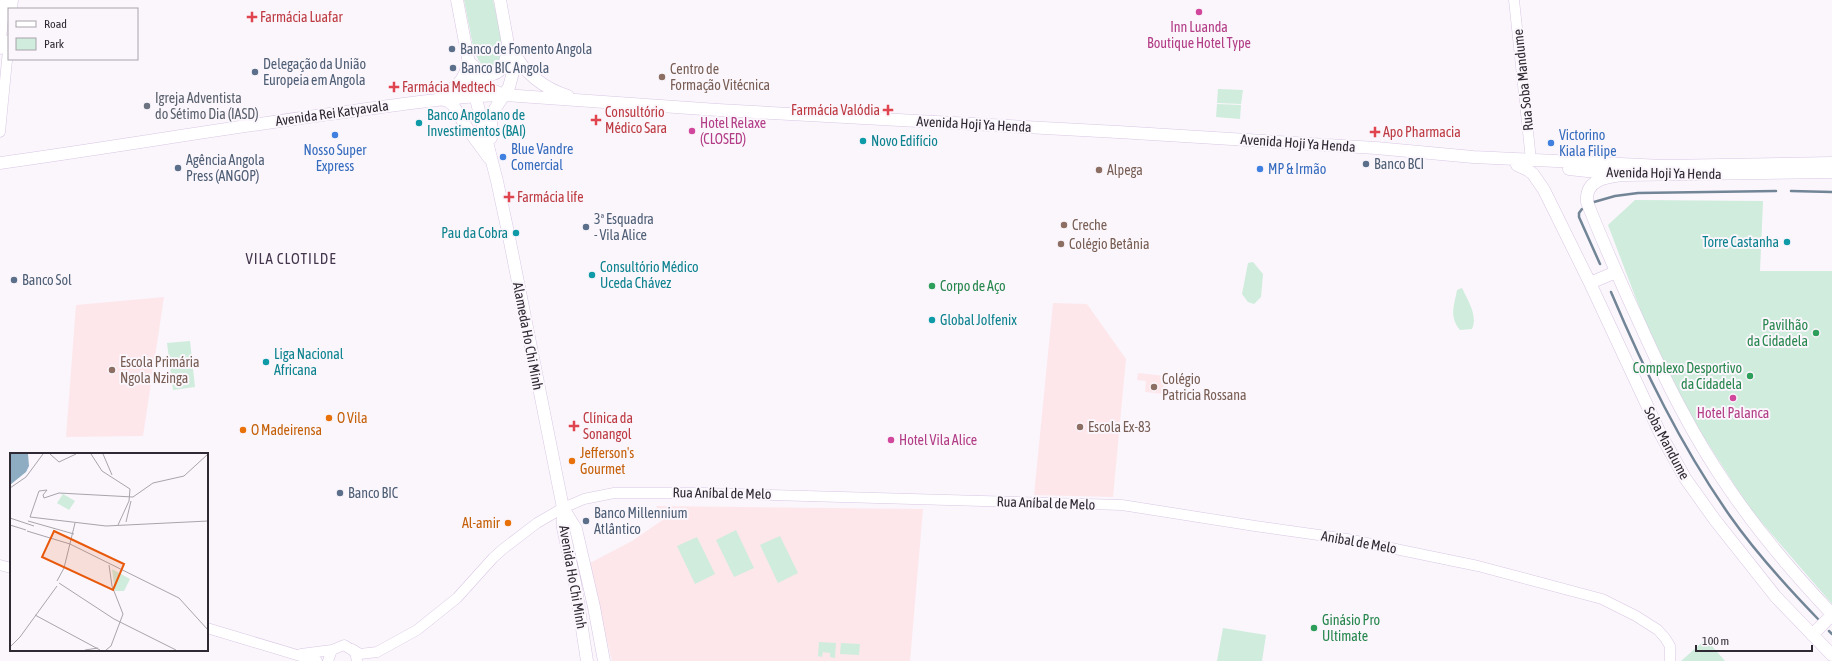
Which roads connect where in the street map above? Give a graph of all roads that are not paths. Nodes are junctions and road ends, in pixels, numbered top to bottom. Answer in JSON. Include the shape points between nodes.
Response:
{"nodes":[{"id":1,"x":5,"y":0,"type":"edge"},
{"id":2,"x":457,"y":0,"type":"edge"},
{"id":3,"x":500,"y":0,"type":"edge"},
{"id":4,"x":1514,"y":0,"type":"edge"},
{"id":5,"x":507,"y":36,"type":"junction"},
{"id":6,"x":8,"y":42,"type":"edge"},
{"id":7,"x":3,"y":52,"type":"edge"},
{"id":8,"x":468,"y":61,"type":"junction"},
{"id":9,"x":475,"y":95,"type":"junction"},
{"id":10,"x":505,"y":95,"type":"junction"},
{"id":11,"x":436,"y":99,"type":"junction"},
{"id":12,"x":581,"y":100,"type":"junction"},
{"id":13,"x":0,"y":132,"type":"edge"},
{"id":14,"x":1473,"y":157,"type":"junction"},
{"id":15,"x":1531,"y":160,"type":"junction"},
{"id":16,"x":0,"y":163,"type":"edge"},
{"id":17,"x":1832,"y":163,"type":"edge"},
{"id":18,"x":493,"y":164,"type":"junction"},
{"id":19,"x":1518,"y":165,"type":"junction"},
{"id":20,"x":1832,"y":172,"type":"edge"},
{"id":21,"x":1624,"y":175,"type":"junction"},
{"id":22,"x":1616,"y":272,"type":"junction"},
{"id":23,"x":1590,"y":283,"type":"junction"},
{"id":24,"x":1122,"y":505,"type":"joint"},
{"id":25,"x":563,"y":508,"type":"junction"},
{"id":26,"x":0,"y":565,"type":"edge"},
{"id":27,"x":10,"y":568,"type":"edge"},
{"id":28,"x":1830,"y":616,"type":"edge"},
{"id":29,"x":208,"y":628,"type":"edge"},
{"id":30,"x":1814,"y":632,"type":"junction"},
{"id":31,"x":352,"y":649,"type":"junction"},
{"id":32,"x":332,"y":650,"type":"junction"},
{"id":33,"x":377,"y":652,"type":"junction"},
{"id":34,"x":297,"y":654,"type":"junction"},
{"id":35,"x":1832,"y":655,"type":"edge"},
{"id":36,"x":1670,"y":659,"type":"edge"},
{"id":37,"x":317,"y":661,"type":"edge"},
{"id":38,"x":328,"y":661,"type":"edge"},
{"id":39,"x":357,"y":661,"type":"edge"},
{"id":40,"x":364,"y":661,"type":"edge"},
{"id":41,"x":587,"y":661,"type":"edge"},
{"id":42,"x":604,"y":661,"type":"edge"}],
"edges":[{"from":1,"to":7,"type":"street"},
{"from":2,"to":8,"type":"main road"},
{"from":3,"to":5,"type":"main road"},
{"from":4,"to":15,"type":"street","name":"Rua Soba Mandume"},
{"from":5,"to":8,"type":"main road","via":[[507,58],[499,71],[486,74]]},
{"from":5,"to":10,"type":"main road","via":[[513,72]]},
{"from":5,"to":12,"type":"main road","via":[[518,59],[533,77],[563,94]]},
{"from":6,"to":7,"type":"street"},
{"from":7,"to":13,"type":"street"},
{"from":8,"to":9,"type":"main road"},
{"from":8,"to":10,"type":"main road","via":[[485,87]]},
{"from":8,"to":11,"type":"main road","via":[[463,79],[452,90]]},
{"from":9,"to":10,"type":"main road","name":"Avenida Hoji Ya Henda"},
{"from":9,"to":11,"type":"main road","name":"Avenida Rei Katyavala"},
{"from":9,"to":18,"type":"main road"},
{"from":10,"to":12,"type":"main road","name":"Avenida Hoji Ya Henda"},
{"from":10,"to":18,"type":"main road","via":[[492,117]]},
{"from":11,"to":16,"type":"main road","name":"Avenida Rei Katyavala","via":[[270,121]]},
{"from":11,"to":18,"type":"main road","via":[[448,101],[453,105]]},
{"from":12,"to":14,"type":"main road","name":"Avenida Hoji Ya Henda","via":[[726,111],[1376,148]]},
{"from":14,"to":15,"type":"main road","name":"Avenida Hoji Ya Henda"},
{"from":14,"to":19,"type":"main road","name":"Avenida Hoji Ya Henda"},
{"from":15,"to":17,"type":"main road","name":"Avenida Hoji Ya Henda","via":[[1663,166]]},
{"from":18,"to":25,"type":"main road","name":"Alameda Ho Chi Minh"},
{"from":19,"to":21,"type":"main road","name":"Avenida Hoji Ya Henda"},
{"from":19,"to":23,"type":"main road","name":"Soba Mandume","via":[[1533,174],[1544,190]]},
{"from":20,"to":21,"type":"main road","name":"Avenida Hoji Ya Henda"},
{"from":21,"to":22,"type":"main road","name":"Soba Mandume","via":[[1596,182],[1591,186],[1587,198],[1595,224]]},
{"from":22,"to":23,"type":"main road"},
{"from":22,"to":28,"type":"main road","name":"Soba Mandume","via":[[1667,383],[1708,456],[1770,544]]},
{"from":23,"to":30,"type":"main road","name":"Soba Mandume","via":[[1638,388],[1685,478],[1776,597]]},
{"from":24,"to":25,"type":"street","name":"Rua Aníbal de Melo","via":[[628,492],[592,497]]},
{"from":24,"to":36,"type":"street","name":"Anibal de Melo","via":[[1347,538],[1478,566],[1592,595],[1636,616],[1658,630],[1670,646]]},
{"from":25,"to":33,"type":"street","name":"Rua Aníbal de Melo","via":[[537,523],[492,558],[441,613]]},
{"from":25,"to":41,"type":"main road","name":"Avenida Ho Chi Minh","via":[[563,528],[575,583]]},
{"from":25,"to":42,"type":"main road","name":"Avenida Ho Chi Minh","via":[[576,529]]},
{"from":26,"to":27,"type":"street"},
{"from":28,"to":30,"type":"main road"},
{"from":29,"to":34,"type":"street"},
{"from":30,"to":35,"type":"main road","name":"Soba Mandume"},
{"from":31,"to":32,"type":"street","via":[[344,645]]},
{"from":31,"to":33,"type":"street","via":[[360,654]]},
{"from":31,"to":39,"type":"street"},
{"from":32,"to":34,"type":"street"},
{"from":32,"to":38,"type":"street"},
{"from":33,"to":40,"type":"street","name":"Rua Aníbal de Melo"},
{"from":34,"to":37,"type":"street"}]}
